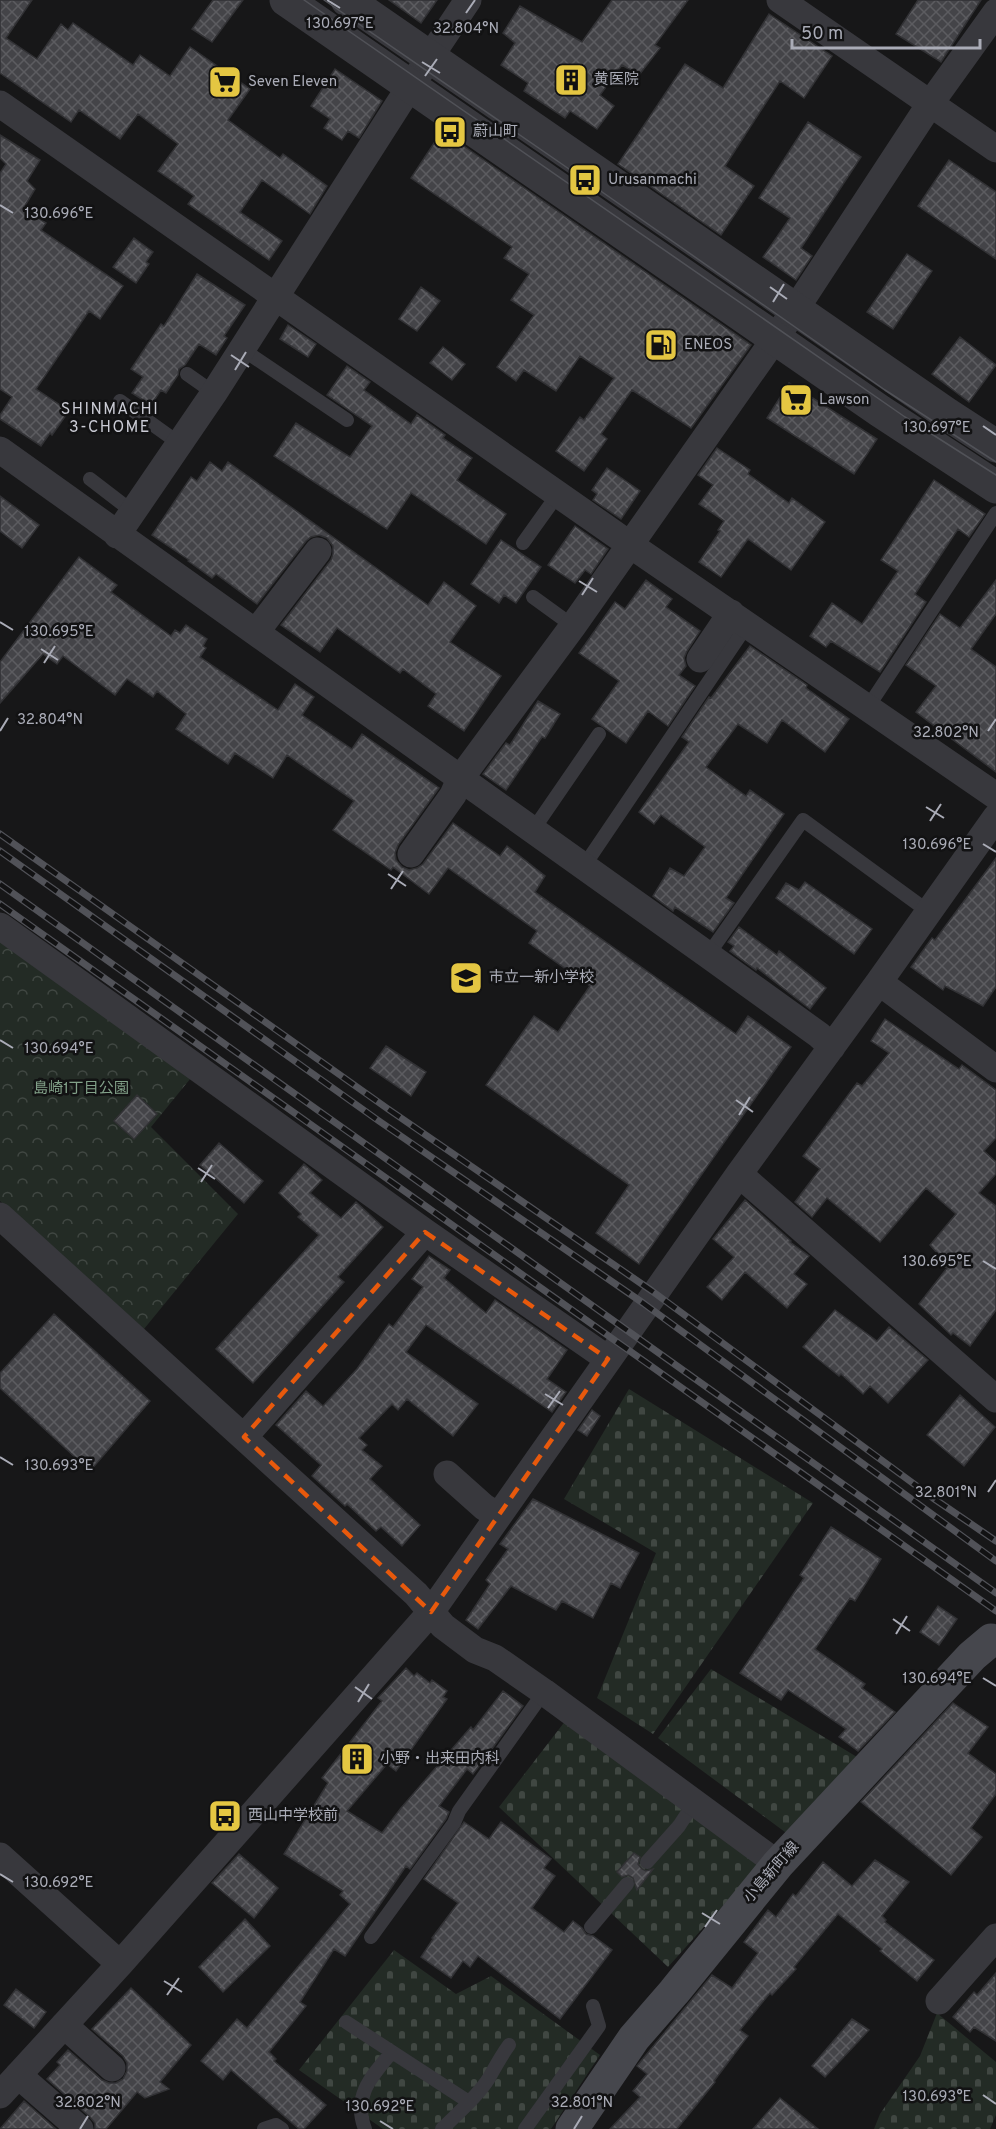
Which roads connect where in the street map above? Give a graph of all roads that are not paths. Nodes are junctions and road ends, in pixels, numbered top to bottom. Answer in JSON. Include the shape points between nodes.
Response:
{"nodes":[{"id":1,"x":286,"y":0,"type":"edge"},
{"id":2,"x":347,"y":0,"type":"edge"},
{"id":3,"x":468,"y":0,"type":"edge"},
{"id":4,"x":780,"y":0,"type":"edge"},
{"id":5,"x":996,"y":12,"type":"edge"},
{"id":6,"x":429,"y":57,"type":"junction"},
{"id":7,"x":410,"y":86,"type":"junction"},
{"id":8,"x":930,"y":104,"type":"junction"},
{"id":9,"x":0,"y":105,"type":"edge"},
{"id":10,"x":996,"y":149,"type":"edge"},
{"id":11,"x":277,"y":297,"type":"junction"},
{"id":12,"x":795,"y":310,"type":"junction"},
{"id":13,"x":775,"y":338,"type":"junction"},
{"id":14,"x":242,"y":349,"type":"junction"},
{"id":15,"x":187,"y":374,"type":"dead end"},
{"id":16,"x":214,"y":393,"type":"junction"},
{"id":17,"x":120,"y":401,"type":"dead end"},
{"id":18,"x":347,"y":420,"type":"dead end"},
{"id":19,"x":180,"y":444,"type":"junction"},
{"id":20,"x":996,"y":446,"type":"edge"},
{"id":21,"x":0,"y":450,"type":"edge"},
{"id":22,"x":90,"y":479,"type":"dead end"},
{"id":23,"x":996,"y":487,"type":"edge"},
{"id":24,"x":558,"y":494,"type":"junction"},
{"id":25,"x":133,"y":512,"type":"junction"},
{"id":26,"x":996,"y":513,"type":"edge"},
{"id":27,"x":117,"y":535,"type":"junction"},
{"id":28,"x":523,"y":543,"type":"dead end"},
{"id":29,"x":629,"y":544,"type":"junction"},
{"id":30,"x":318,"y":551,"type":"dead end"},
{"id":31,"x":533,"y":597,"type":"dead end"},
{"id":32,"x":739,"y":619,"type":"junction"},
{"id":33,"x":573,"y":626,"type":"junction"},
{"id":34,"x":256,"y":632,"type":"junction"},
{"id":35,"x":700,"y":659,"type":"dead end"},
{"id":36,"x":868,"y":707,"type":"junction"},
{"id":37,"x":599,"y":734,"type":"dead end"},
{"id":38,"x":460,"y":779,"type":"junction"},
{"id":39,"x":996,"y":796,"type":"edge"},
{"id":40,"x":996,"y":817,"type":"edge"},
{"id":41,"x":533,"y":830,"type":"junction"},
{"id":42,"x":411,"y":854,"type":"dead end"},
{"id":43,"x":584,"y":866,"type":"junction"},
{"id":44,"x":929,"y":912,"type":"junction"},
{"id":45,"x":0,"y":926,"type":"edge"},
{"id":46,"x":708,"y":955,"type":"junction"},
{"id":47,"x":879,"y":982,"type":"junction"},
{"id":48,"x":831,"y":1047,"type":"junction"},
{"id":49,"x":996,"y":1069,"type":"edge"},
{"id":50,"x":739,"y":1174,"type":"junction"},
{"id":51,"x":0,"y":1216,"type":"edge"},
{"id":52,"x":425,"y":1232,"type":"junction"},
{"id":53,"x":608,"y":1359,"type":"junction"},
{"id":54,"x":996,"y":1399,"type":"edge"},
{"id":55,"x":244,"y":1437,"type":"junction"},
{"id":56,"x":447,"y":1473,"type":"dead end"},
{"id":57,"x":497,"y":1515,"type":"junction"},
{"id":58,"x":430,"y":1612,"type":"junction"},
{"id":59,"x":996,"y":1641,"type":"edge"},
{"id":60,"x":544,"y":1692,"type":"junction"},
{"id":61,"x":694,"y":1803,"type":"junction"},
{"id":62,"x":0,"y":1856,"type":"edge"},
{"id":63,"x":647,"y":1862,"type":"dead end"},
{"id":64,"x":778,"y":1864,"type":"junction"},
{"id":65,"x":627,"y":1884,"type":"dead end"},
{"id":66,"x":591,"y":1927,"type":"dead end"},
{"id":67,"x":371,"y":1937,"type":"dead end"},
{"id":68,"x":996,"y":1937,"type":"edge"},
{"id":69,"x":120,"y":1964,"type":"junction"},
{"id":70,"x":939,"y":2001,"type":"dead end"},
{"id":71,"x":593,"y":2006,"type":"dead end"},
{"id":72,"x":346,"y":2022,"type":"dead end"},
{"id":73,"x":64,"y":2025,"type":"junction"},
{"id":74,"x":509,"y":2045,"type":"dead end"},
{"id":75,"x":392,"y":2052,"type":"junction"},
{"id":76,"x":112,"y":2068,"type":"dead end"},
{"id":77,"x":18,"y":2075,"type":"junction"},
{"id":78,"x":0,"y":2095,"type":"edge"},
{"id":79,"x":469,"y":2102,"type":"junction"},
{"id":80,"x":80,"y":2129,"type":"edge"},
{"id":81,"x":264,"y":2129,"type":"edge"},
{"id":82,"x":282,"y":2129,"type":"edge"},
{"id":83,"x":365,"y":2129,"type":"edge"},
{"id":84,"x":442,"y":2129,"type":"edge"},
{"id":85,"x":525,"y":2129,"type":"edge"},
{"id":86,"x":572,"y":2129,"type":"edge"}],
"edges":[{"from":1,"to":7,"type":"street"},
{"from":2,"to":6,"type":"street"},
{"from":3,"to":6,"type":"street"},
{"from":4,"to":8,"type":"street"},
{"from":5,"to":8,"type":"street"},
{"from":6,"to":7,"type":"street"},
{"from":6,"to":12,"type":"street"},
{"from":7,"to":11,"type":"street"},
{"from":7,"to":13,"type":"street"},
{"from":8,"to":10,"type":"street"},
{"from":8,"to":12,"type":"street"},
{"from":9,"to":11,"type":"street"},
{"from":11,"to":14,"type":"street"},
{"from":11,"to":24,"type":"street"},
{"from":12,"to":13,"type":"street"},
{"from":12,"to":20,"type":"street"},
{"from":13,"to":23,"type":"street"},
{"from":13,"to":29,"type":"street"},
{"from":14,"to":16,"type":"street"},
{"from":14,"to":18,"type":"lane"},
{"from":15,"to":16,"type":"lane"},
{"from":16,"to":19,"type":"street"},
{"from":17,"to":19,"type":"lane"},
{"from":19,"to":25,"type":"street"},
{"from":21,"to":27,"type":"street"},
{"from":22,"to":25,"type":"lane"},
{"from":24,"to":28,"type":"lane"},
{"from":24,"to":29,"type":"street"},
{"from":25,"to":27,"type":"street"},
{"from":26,"to":36,"type":"lane"},
{"from":27,"to":34,"type":"street"},
{"from":29,"to":32,"type":"street"},
{"from":29,"to":33,"type":"street"},
{"from":30,"to":34,"type":"street"},
{"from":31,"to":33,"type":"lane"},
{"from":32,"to":35,"type":"street"},
{"from":32,"to":36,"type":"street"},
{"from":32,"to":43,"type":"lane"},
{"from":33,"to":38,"type":"street"},
{"from":34,"to":38,"type":"street"},
{"from":36,"to":39,"type":"street"},
{"from":37,"to":41,"type":"lane"},
{"from":38,"to":41,"type":"street"},
{"from":38,"to":42,"type":"street"},
{"from":40,"to":44,"type":"street"},
{"from":41,"to":43,"type":"street"},
{"from":43,"to":46,"type":"street"},
{"from":44,"to":46,"type":"lane","via":[[803,820]]},
{"from":44,"to":47,"type":"street"},
{"from":45,"to":52,"type":"street"},
{"from":46,"to":48,"type":"street"},
{"from":47,"to":48,"type":"street"},
{"from":47,"to":49,"type":"street"},
{"from":48,"to":50,"type":"street"},
{"from":50,"to":53,"type":"street"},
{"from":50,"to":54,"type":"street"},
{"from":51,"to":55,"type":"street"},
{"from":52,"to":53,"type":"street"},
{"from":52,"to":55,"type":"street"},
{"from":53,"to":57,"type":"street"},
{"from":55,"to":58,"type":"street","via":[[416,1594]]},
{"from":56,"to":57,"type":"street"},
{"from":57,"to":58,"type":"street"},
{"from":58,"to":60,"type":"street","via":[[475,1650],[495,1658]]},
{"from":58,"to":69,"type":"street"},
{"from":59,"to":64,"type":"main road","name":"小島新町線","via":[[991,1640],[972,1656]]},
{"from":60,"to":61,"type":"street"},
{"from":60,"to":67,"type":"lane"},
{"from":61,"to":63,"type":"lane"},
{"from":61,"to":64,"type":"street"},
{"from":62,"to":69,"type":"street"},
{"from":64,"to":86,"type":"main road","name":"小島新町線","via":[[634,2038]]},
{"from":65,"to":66,"type":"lane"},
{"from":68,"to":70,"type":"street"},
{"from":69,"to":73,"type":"street"},
{"from":71,"to":85,"type":"lane","via":[[599,2026]]},
{"from":72,"to":75,"type":"lane"},
{"from":73,"to":76,"type":"street"},
{"from":73,"to":77,"type":"street"},
{"from":74,"to":79,"type":"lane"},
{"from":75,"to":79,"type":"lane"},
{"from":75,"to":83,"type":"lane","via":[[365,2086],[361,2103]]},
{"from":77,"to":78,"type":"street"},
{"from":77,"to":80,"type":"street"},
{"from":79,"to":84,"type":"lane"},
{"from":81,"to":82,"type":"lane","via":[[276,2125]]}]}
